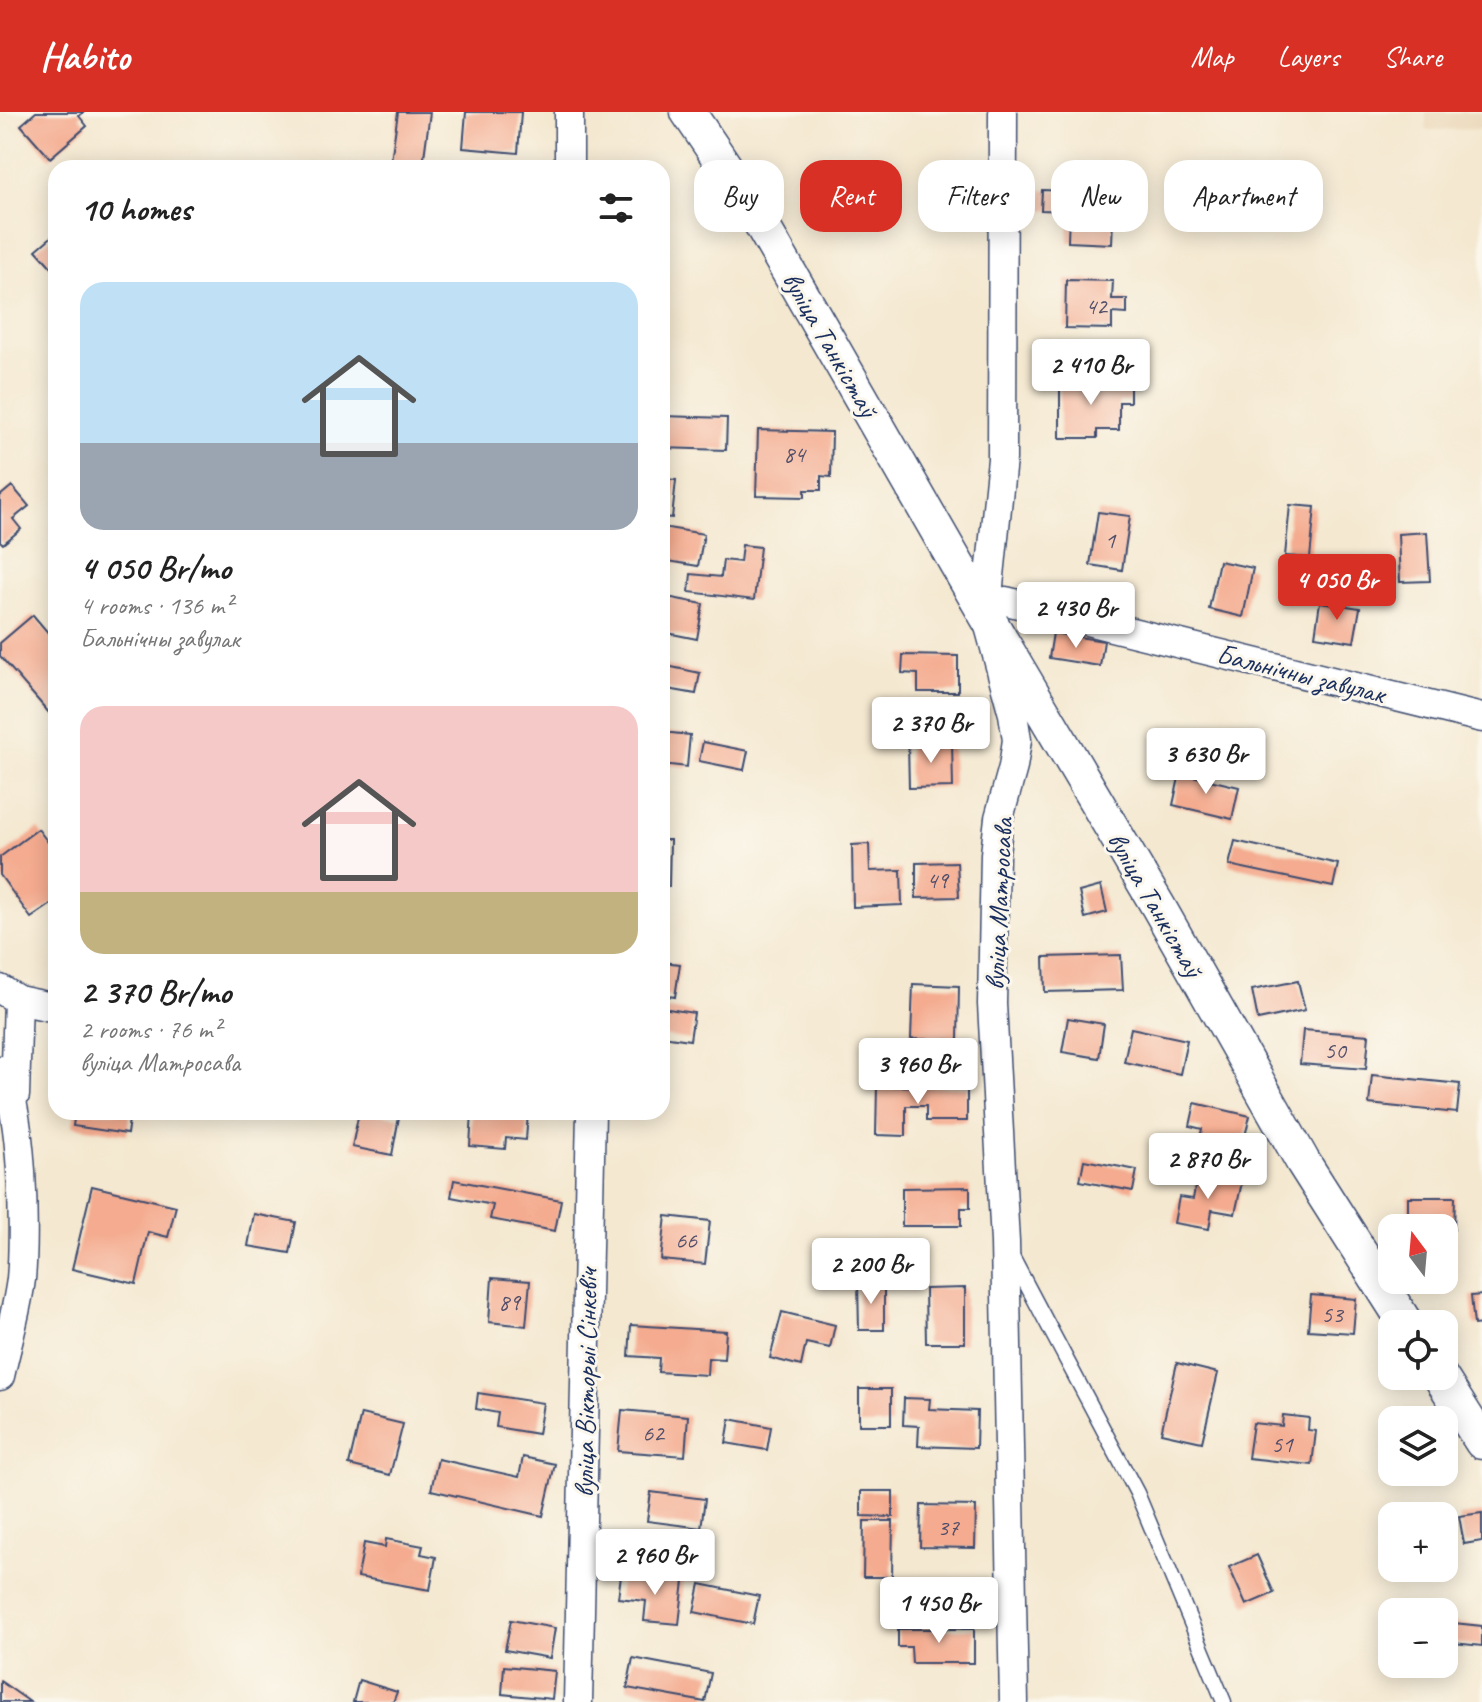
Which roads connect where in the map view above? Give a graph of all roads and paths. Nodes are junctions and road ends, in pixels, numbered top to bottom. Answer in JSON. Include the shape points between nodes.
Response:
{"nodes":[{"id":1,"x":569,"y":112,"type":"edge"},
{"id":2,"x":688,"y":112,"type":"edge"},
{"id":3,"x":1003,"y":112,"type":"edge"},
{"id":4,"x":569,"y":160,"type":"edge"},
{"id":5,"x":986,"y":615,"type":"junction"},
{"id":6,"x":1482,"y":718,"type":"edge"},
{"id":7,"x":9,"y":994,"type":"edge"},
{"id":8,"x":48,"y":1006,"type":"edge"},
{"id":9,"x":0,"y":1070,"type":"edge"},
{"id":10,"x":14,"y":1112,"type":"junction"},
{"id":11,"x":591,"y":1120,"type":"edge"},
{"id":12,"x":1005,"y":1242,"type":"junction"},
{"id":13,"x":1397,"y":1310,"type":"edge"},
{"id":14,"x":0,"y":1376,"type":"edge"},
{"id":15,"x":1449,"y":1390,"type":"edge"},
{"id":16,"x":1482,"y":1442,"type":"edge"},
{"id":17,"x":578,"y":1702,"type":"edge"},
{"id":18,"x":1014,"y":1702,"type":"edge"},
{"id":19,"x":1224,"y":1702,"type":"edge"}],
"edges":[{"from":1,"to":4,"type":"street"},
{"from":2,"to":5,"type":"street","name":"вуліца Танкістаў","via":[[748,201]]},
{"from":3,"to":5,"type":"street","name":"вуліца Матросава","via":[[1002,459]]},
{"from":5,"to":6,"type":"street","name":"Бальнічны завулак","via":[[996,603],[1006,601]]},
{"from":5,"to":12,"type":"street","name":"вуліца Матросава","via":[[1017,740],[999,818],[993,893],[992,1004]]},
{"from":5,"to":13,"type":"street","name":"вуліца Танкістаў","via":[[1303,1162]]},
{"from":7,"to":8,"type":"street"},
{"from":7,"to":10,"type":"street"},
{"from":9,"to":10,"type":"street"},
{"from":10,"to":14,"type":"street","via":[[22,1187],[21,1279]]},
{"from":11,"to":17,"type":"street","name":"вуліца Вікторыі Сінкевіч"},
{"from":12,"to":18,"type":"street","name":"вуліца Матросава"},
{"from":12,"to":19,"type":"lane","via":[[1137,1493]]},
{"from":15,"to":16,"type":"street"}]}
